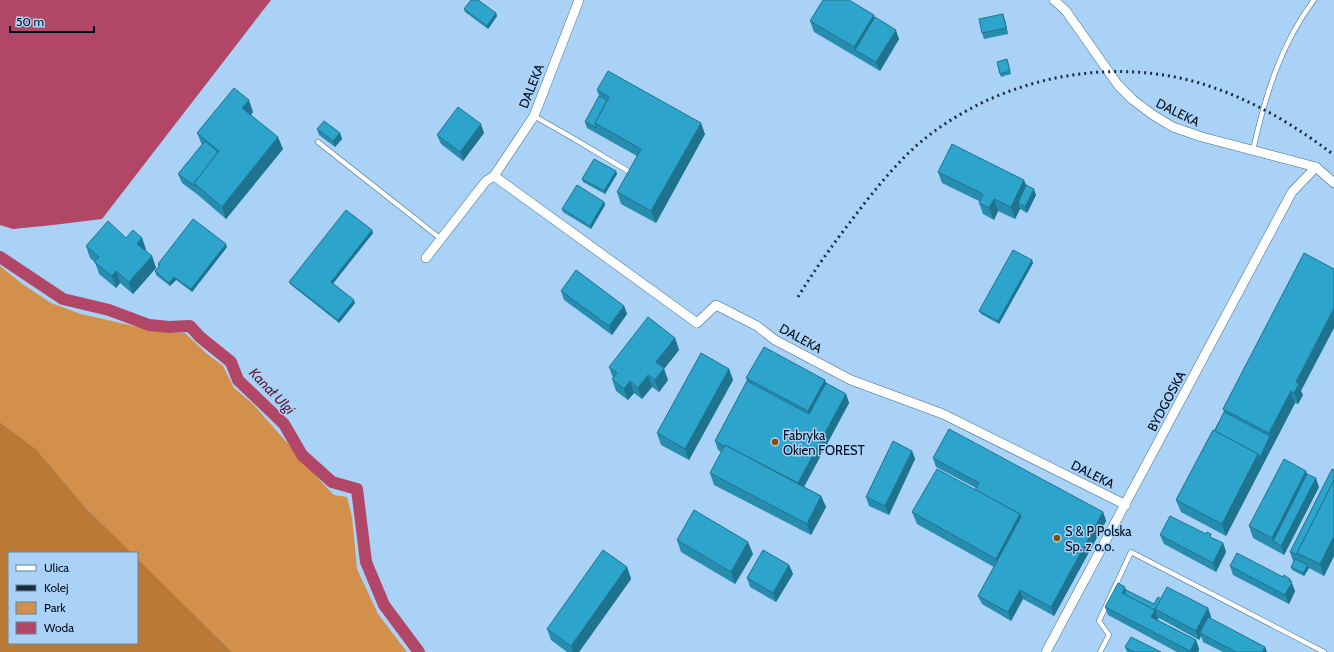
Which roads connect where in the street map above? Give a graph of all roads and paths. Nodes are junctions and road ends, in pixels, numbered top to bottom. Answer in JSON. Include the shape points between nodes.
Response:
{"nodes":[{"id":1,"x":579,"y":0,"type":"edge"},
{"id":2,"x":1054,"y":0,"type":"edge"},
{"id":3,"x":1314,"y":0,"type":"edge"},
{"id":4,"x":534,"y":116,"type":"junction"},
{"id":5,"x":318,"y":142,"type":"dead end"},
{"id":6,"x":1253,"y":150,"type":"junction"},
{"id":7,"x":1316,"y":167,"type":"junction"},
{"id":8,"x":628,"y":171,"type":"edge"},
{"id":9,"x":494,"y":176,"type":"junction"},
{"id":10,"x":1334,"y":183,"type":"edge"},
{"id":11,"x":441,"y":239,"type":"junction"},
{"id":12,"x":426,"y":258,"type":"dead end"},
{"id":13,"x":1126,"y":505,"type":"junction"},
{"id":14,"x":1046,"y":652,"type":"edge"},
{"id":15,"x":1100,"y":652,"type":"edge"},
{"id":16,"x":1324,"y":652,"type":"edge"}],
"edges":[{"from":1,"to":4,"type":"street","name":"DALEKA"},
{"from":2,"to":6,"type":"street","name":"DALEKA","via":[[1066,12],[1118,85],[1152,115],[1173,127]]},
{"from":3,"to":6,"type":"lane","via":[[1284,48],[1263,109]]},
{"from":4,"to":8,"type":"lane"},
{"from":4,"to":9,"type":"street","name":"DALEKA"},
{"from":5,"to":11,"type":"lane"},
{"from":6,"to":7,"type":"street","name":"DALEKA"},
{"from":7,"to":10,"type":"street","name":"DALEKA"},
{"from":7,"to":13,"type":"street","name":"BYDGOSKA","via":[[1292,192]]},
{"from":9,"to":11,"type":"street","name":"DALEKA","via":[[486,181]]},
{"from":9,"to":13,"type":"street","name":"DALEKA","via":[[697,323],[716,305],[851,380],[943,414]]},
{"from":11,"to":12,"type":"street","name":"DALEKA"},
{"from":13,"to":14,"type":"street","name":"BYDGOSKA"},
{"from":15,"to":16,"type":"lane","via":[[1109,636],[1099,621],[1131,552]]}]}
